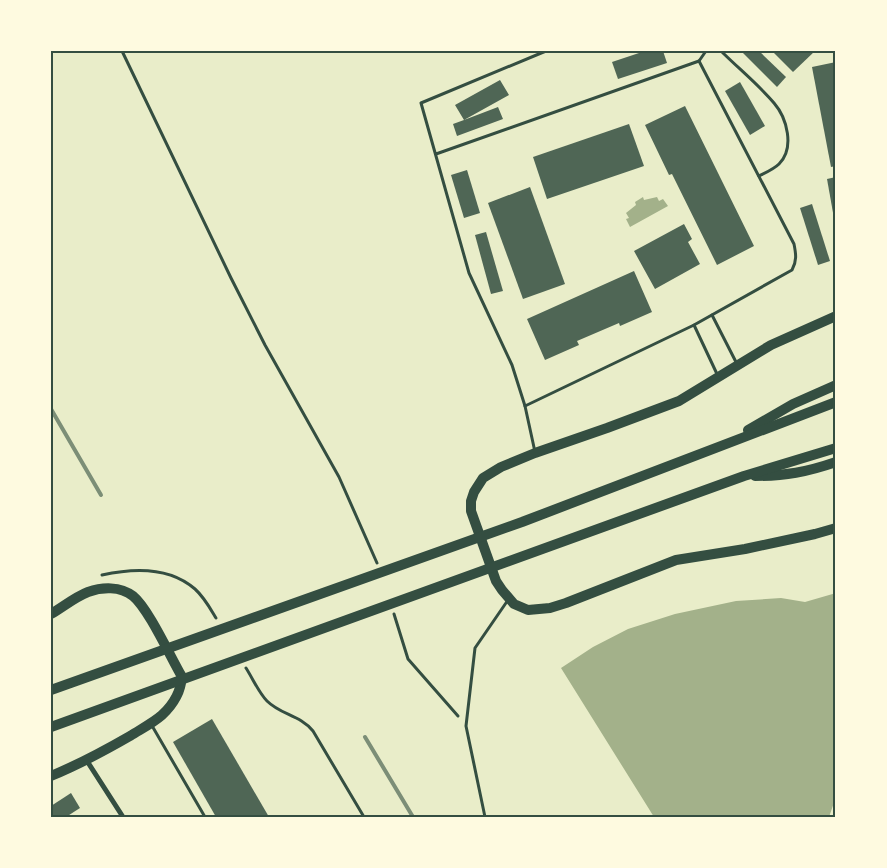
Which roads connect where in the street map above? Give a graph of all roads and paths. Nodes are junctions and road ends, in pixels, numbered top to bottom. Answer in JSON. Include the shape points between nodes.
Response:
{"nodes":[{"id":1,"x":122,"y":51,"type":"edge"},
{"id":2,"x":546,"y":51,"type":"edge"},
{"id":3,"x":706,"y":51,"type":"edge"},
{"id":4,"x":721,"y":51,"type":"edge"},
{"id":5,"x":698,"y":61,"type":"junction"},
{"id":6,"x":436,"y":154,"type":"junction"},
{"id":7,"x":759,"y":176,"type":"junction"},
{"id":8,"x":712,"y":315,"type":"junction"},
{"id":9,"x":836,"y":316,"type":"edge"},
{"id":10,"x":694,"y":325,"type":"junction"},
{"id":11,"x":738,"y":365,"type":"junction"},
{"id":12,"x":719,"y":377,"type":"junction"},
{"id":13,"x":836,"y":385,"type":"edge"},
{"id":14,"x":836,"y":402,"type":"edge"},
{"id":15,"x":525,"y":406,"type":"junction"},
{"id":16,"x":721,"y":446,"type":"junction"},
{"id":17,"x":836,"y":448,"type":"edge"},
{"id":18,"x":535,"y":452,"type":"junction"},
{"id":19,"x":836,"y":462,"type":"edge"},
{"id":20,"x":744,"y":476,"type":"junction"},
{"id":21,"x":836,"y":528,"type":"edge"},
{"id":22,"x":380,"y":571,"type":"dead end"},
{"id":23,"x":509,"y":599,"type":"junction"},
{"id":24,"x":391,"y":606,"type":"dead end"},
{"id":25,"x":51,"y":614,"type":"edge"},
{"id":26,"x":51,"y":690,"type":"edge"},
{"id":27,"x":151,"y":723,"type":"junction"},
{"id":28,"x":466,"y":726,"type":"junction"},
{"id":29,"x":51,"y":727,"type":"edge"},
{"id":30,"x":87,"y":761,"type":"junction"},
{"id":31,"x":51,"y":776,"type":"edge"},
{"id":32,"x":123,"y":817,"type":"edge"},
{"id":33,"x":205,"y":817,"type":"edge"},
{"id":34,"x":486,"y":817,"type":"edge"}],
"edges":[{"from":1,"to":22,"type":"path","via":[[235,287],[339,477]]},
{"from":2,"to":6,"type":"lane","via":[[421,103]]},
{"from":3,"to":5,"type":"lane"},
{"from":4,"to":7,"type":"lane","via":[[774,103],[785,123],[787,144],[784,156],[778,165]]},
{"from":5,"to":6,"type":"lane"},
{"from":5,"to":7,"type":"lane"},
{"from":6,"to":15,"type":"lane","via":[[469,273],[512,365]]},
{"from":7,"to":8,"type":"lane","via":[[794,244],[796,263],[784,276]]},
{"from":8,"to":10,"type":"lane"},
{"from":8,"to":11,"type":"lane"},
{"from":9,"to":11,"type":"main road","via":[[771,345]]},
{"from":10,"to":12,"type":"lane"},
{"from":10,"to":15,"type":"lane"},
{"from":11,"to":12,"type":"main road"},
{"from":12,"to":18,"type":"main road","via":[[678,401]]},
{"from":13,"to":16,"type":"main road","via":[[793,404]]},
{"from":14,"to":16,"type":"main road"},
{"from":15,"to":18,"type":"lane"},
{"from":16,"to":26,"type":"main road","via":[[522,522]]},
{"from":17,"to":20,"type":"main road"},
{"from":18,"to":23,"type":"main road","via":[[488,473],[478,484],[471,501],[474,522],[493,572]]},
{"from":19,"to":20,"type":"main road","via":[[780,476]]},
{"from":20,"to":29,"type":"main road"},
{"from":21,"to":23,"type":"main road","via":[[754,547],[676,560],[550,608],[528,610]]},
{"from":23,"to":28,"type":"lane","via":[[475,648]]},
{"from":24,"to":28,"type":"path","via":[[408,659]]},
{"from":25,"to":27,"type":"main road","via":[[87,593],[103,589],[125,591],[139,602],[181,675],[182,683],[168,709]]},
{"from":27,"to":30,"type":"main road"},
{"from":27,"to":33,"type":"lane"},
{"from":28,"to":34,"type":"lane"},
{"from":30,"to":31,"type":"main road"},
{"from":30,"to":32,"type":"street"}]}
